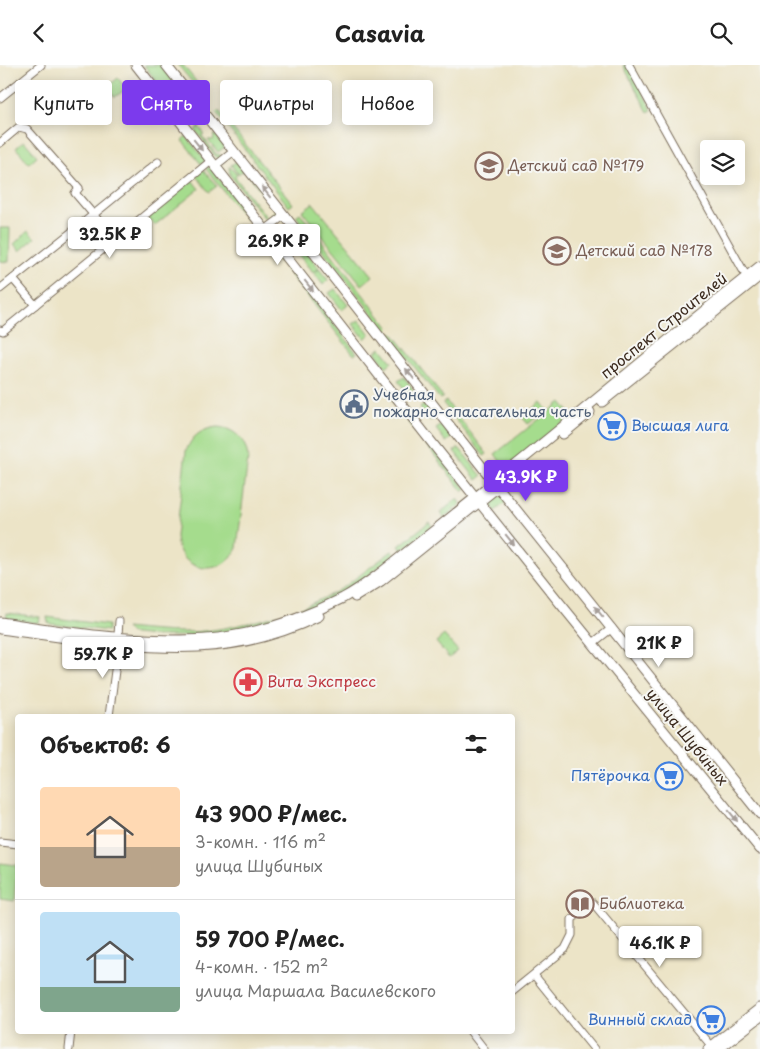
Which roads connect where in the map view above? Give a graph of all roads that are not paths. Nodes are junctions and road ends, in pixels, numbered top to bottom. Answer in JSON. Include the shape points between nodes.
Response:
{"nodes":[{"id":1,"x":41,"y":65,"type":"edge"},
{"id":2,"x":136,"y":65,"type":"edge"},
{"id":3,"x":166,"y":65,"type":"edge"},
{"id":4,"x":629,"y":65,"type":"edge"},
{"id":5,"x":0,"y":98,"type":"edge"},
{"id":6,"x":0,"y":143,"type":"edge"},
{"id":7,"x":234,"y":151,"type":"junction"},
{"id":8,"x":158,"y":162,"type":"dead end"},
{"id":9,"x":213,"y":164,"type":"junction"},
{"id":10,"x":93,"y":215,"type":"junction"},
{"id":11,"x":285,"y":215,"type":"junction"},
{"id":12,"x":265,"y":230,"type":"junction"},
{"id":13,"x":115,"y":240,"type":"junction"},
{"id":14,"x":760,"y":266,"type":"edge"},
{"id":15,"x":760,"y":275,"type":"edge"},
{"id":16,"x":13,"y":279,"type":"junction"},
{"id":17,"x":748,"y":280,"type":"junction"},
{"id":18,"x":0,"y":289,"type":"edge"},
{"id":19,"x":35,"y":305,"type":"junction"},
{"id":20,"x":0,"y":330,"type":"edge"},
{"id":21,"x":496,"y":484,"type":"junction"},
{"id":22,"x":477,"y":499,"type":"junction"},
{"id":23,"x":119,"y":621,"type":"dead end"},
{"id":24,"x":0,"y":623,"type":"edge"},
{"id":25,"x":0,"y":629,"type":"edge"},
{"id":26,"x":612,"y":629,"type":"junction"},
{"id":27,"x":118,"y":640,"type":"junction"},
{"id":28,"x":593,"y":643,"type":"junction"},
{"id":29,"x":109,"y":714,"type":"edge"},
{"id":30,"x":760,"y":814,"type":"edge"},
{"id":31,"x":0,"y":842,"type":"edge"},
{"id":32,"x":15,"y":844,"type":"edge"},
{"id":33,"x":760,"y":849,"type":"edge"},
{"id":34,"x":534,"y":975,"type":"junction"},
{"id":35,"x":515,"y":990,"type":"edge"},
{"id":36,"x":760,"y":1007,"type":"edge"},
{"id":37,"x":760,"y":1017,"type":"edge"},
{"id":38,"x":71,"y":1034,"type":"edge"},
{"id":39,"x":472,"y":1034,"type":"edge"},
{"id":40,"x":713,"y":1048,"type":"edge"},
{"id":41,"x":69,"y":1049,"type":"edge"},
{"id":42,"x":484,"y":1049,"type":"edge"},
{"id":43,"x":594,"y":1049,"type":"edge"}],
"edges":[{"from":1,"to":5,"type":"street"},
{"from":2,"to":9,"type":"main road","name":"улица Шубиных","one_way":true},
{"from":3,"to":7,"type":"main road","name":"улица Шубиных"},
{"from":4,"to":17,"type":"street"},
{"from":6,"to":10,"type":"street","via":[[19,127],[28,129],[79,188],[75,193]]},
{"from":7,"to":9,"type":"street"},
{"from":11,"to":7,"type":"main road","name":"улица Шубиных","one_way":true},
{"from":8,"to":10,"type":"street"},
{"from":9,"to":12,"type":"main road","name":"улица Шубиных"},
{"from":9,"to":13,"type":"street"},
{"from":10,"to":13,"type":"street"},
{"from":10,"to":16,"type":"street"},
{"from":11,"to":12,"type":"street"},
{"from":21,"to":11,"type":"main road","name":"улица Шубиных","one_way":true},
{"from":12,"to":22,"type":"main road","name":"улица Шубиных","one_way":true},
{"from":13,"to":19,"type":"street"},
{"from":14,"to":17,"type":"main road","name":"проспект Строителей"},
{"from":15,"to":17,"type":"main road","name":"проспект Строителей"},
{"from":16,"to":18,"type":"street"},
{"from":16,"to":19,"type":"street"},
{"from":17,"to":21,"type":"main road","name":"проспект Строителей"},
{"from":19,"to":20,"type":"street","via":[[3,331]]},
{"from":21,"to":22,"type":"main road","name":"проспект Строителей"},
{"from":26,"to":21,"type":"main road","name":"улица Шубиных","one_way":true},
{"from":22,"to":27,"type":"main road","name":"проспект Строителей","via":[[376,577],[309,614],[225,638]]},
{"from":22,"to":28,"type":"main road","name":"улица Шубиных","one_way":true},
{"from":23,"to":27,"type":"street"},
{"from":24,"to":27,"type":"main road","name":"проспект Строителей"},
{"from":25,"to":27,"type":"main road","name":"проспект Строителей"},
{"from":26,"to":28,"type":"street"},
{"from":26,"to":30,"type":"main road","name":"улица Шубиных"},
{"from":27,"to":29,"type":"street"},
{"from":28,"to":33,"type":"main road","name":"улица Шубиных","one_way":true},
{"from":31,"to":32,"type":"street"},
{"from":34,"to":35,"type":"street"},
{"from":34,"to":40,"type":"street","via":[[565,949],[572,935],[572,919],[593,903]]},
{"from":34,"to":43,"type":"street"},
{"from":36,"to":40,"type":"main road"},
{"from":37,"to":40,"type":"main road"},
{"from":38,"to":41,"type":"street"},
{"from":39,"to":42,"type":"street"}]}
